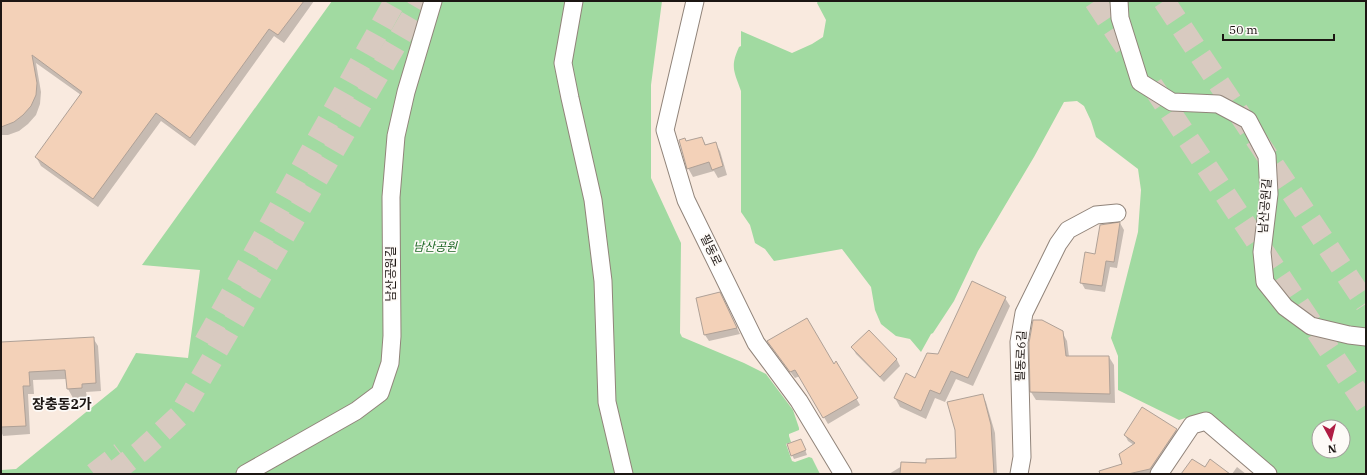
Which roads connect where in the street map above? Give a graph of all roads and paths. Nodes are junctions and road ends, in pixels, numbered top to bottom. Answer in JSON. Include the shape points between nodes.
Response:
{"nodes":[{"id":1,"x":433,"y":1,"type":"edge"},
{"id":2,"x":574,"y":1,"type":"edge"},
{"id":3,"x":695,"y":1,"type":"edge"},
{"id":4,"x":1119,"y":1,"type":"edge"},
{"id":5,"x":1118,"y":213,"type":"dead end"},
{"id":6,"x":1366,"y":336,"type":"edge"},
{"id":7,"x":245,"y":474,"type":"edge"},
{"id":8,"x":624,"y":474,"type":"edge"},
{"id":9,"x":843,"y":474,"type":"edge"},
{"id":10,"x":1019,"y":474,"type":"edge"},
{"id":11,"x":1159,"y":474,"type":"edge"},
{"id":12,"x":1268,"y":474,"type":"edge"}],
"edges":[{"from":1,"to":7,"type":"street","name":"남산공원길","via":[[396,136],[391,197],[392,336],[390,363],[380,393],[356,411]]},
{"from":2,"to":8,"type":"street","via":[[563,63],[593,200],[603,281],[607,402]]},
{"from":3,"to":9,"type":"street","name":"필동로","via":[[665,130],[686,200],[756,343],[799,401]]},
{"from":4,"to":6,"type":"street","name":"남산공원길","via":[[1120,18],[1140,82],[1172,102],[1218,104],[1248,120],[1267,156],[1269,194],[1262,252],[1265,282],[1285,307],[1311,326],[1349,335]]},
{"from":5,"to":10,"type":"street","name":"필동로6길","via":[[1096,215],[1068,230],[1058,244],[1024,313],[1019,342],[1022,457]]},
{"from":11,"to":12,"type":"street","via":[[1192,425],[1206,421]]}]}
